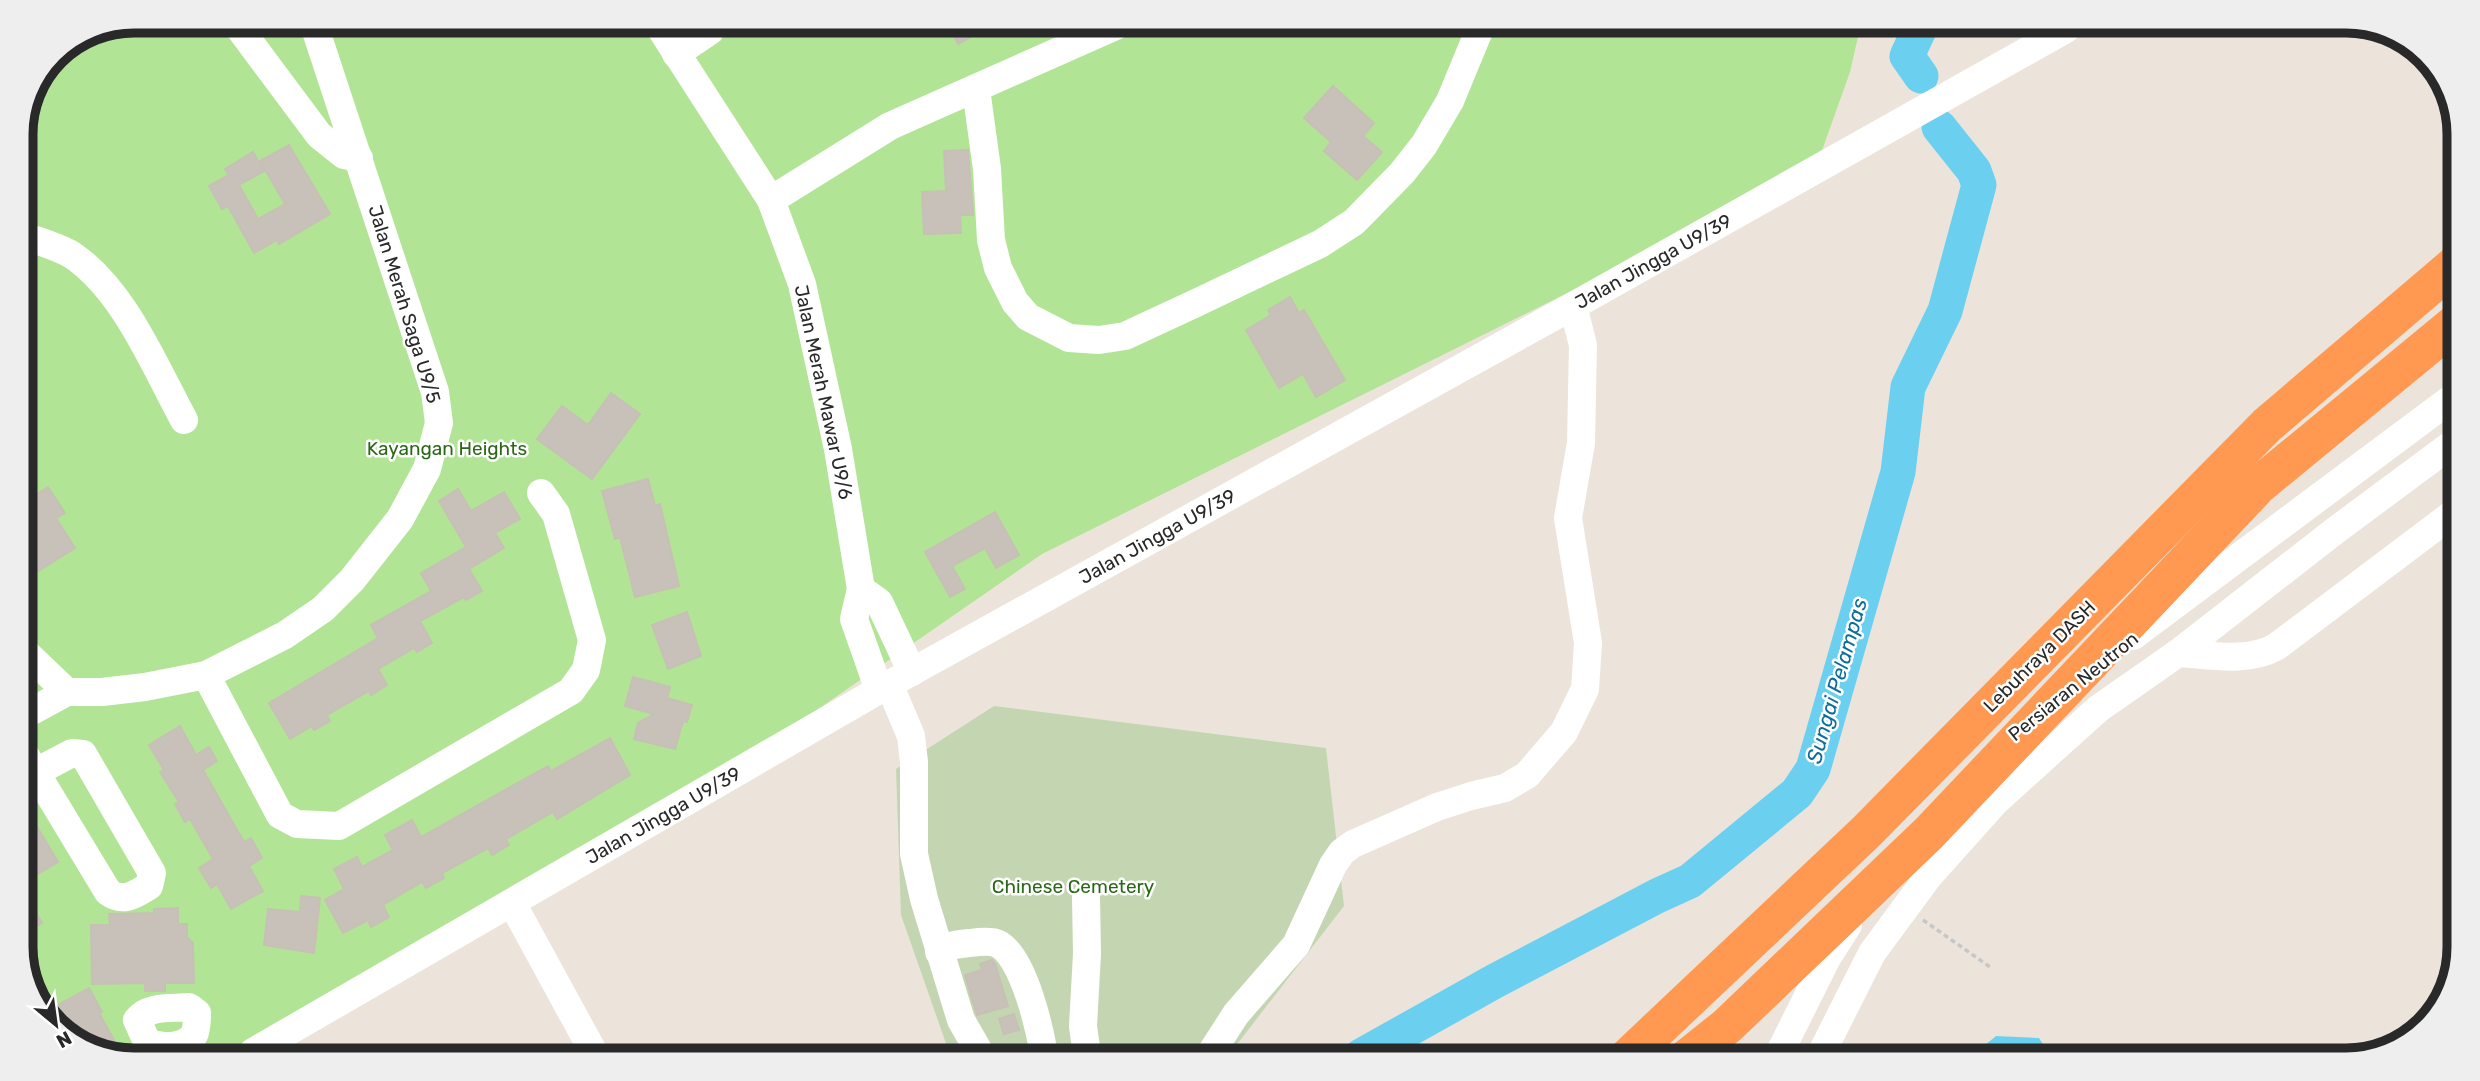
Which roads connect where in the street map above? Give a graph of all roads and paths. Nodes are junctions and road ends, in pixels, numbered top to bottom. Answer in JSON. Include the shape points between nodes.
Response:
{"nodes":[{"id":1,"x":243,"y":33,"type":"edge"},
{"id":2,"x":317,"y":33,"type":"edge"},
{"id":3,"x":663,"y":33,"type":"edge"},
{"id":4,"x":707,"y":33,"type":"edge"},
{"id":5,"x":1100,"y":33,"type":"edge"},
{"id":6,"x":1477,"y":33,"type":"edge"},
{"id":7,"x":2059,"y":33,"type":"edge"},
{"id":8,"x":677,"y":54,"type":"junction"},
{"id":9,"x":976,"y":89,"type":"junction"},
{"id":10,"x":359,"y":158,"type":"junction"},
{"id":11,"x":771,"y":200,"type":"junction"},
{"id":12,"x":33,"y":239,"type":"edge"},
{"id":13,"x":2447,"y":272,"type":"edge"},
{"id":14,"x":1573,"y":306,"type":"junction"},
{"id":15,"x":2447,"y":330,"type":"edge"},
{"id":16,"x":2447,"y":402,"type":"edge"},
{"id":17,"x":184,"y":420,"type":"dead end"},
{"id":18,"x":2447,"y":448,"type":"edge"},
{"id":19,"x":541,"y":493,"type":"dead end"},
{"id":20,"x":2447,"y":518,"type":"edge"},
{"id":21,"x":861,"y":589,"type":"junction"},
{"id":22,"x":2178,"y":653,"type":"junction"},
{"id":23,"x":33,"y":659,"type":"edge"},
{"id":24,"x":206,"y":675,"type":"junction"},
{"id":25,"x":893,"y":682,"type":"junction"},
{"id":26,"x":67,"y":692,"type":"junction"},
{"id":27,"x":33,"y":711,"type":"edge"},
{"id":28,"x":33,"y":767,"type":"edge"},
{"id":29,"x":36,"y":772,"type":"junction"},
{"id":30,"x":1086,"y":897,"type":"dead end"},
{"id":31,"x":512,"y":902,"type":"junction"},
{"id":32,"x":1906,"y":908,"type":"junction"},
{"id":33,"x":939,"y":952,"type":"junction"},
{"id":34,"x":1990,"y":967,"type":"dead end"},
{"id":35,"x":260,"y":1048,"type":"edge"},
{"id":36,"x":591,"y":1048,"type":"edge"},
{"id":37,"x":977,"y":1048,"type":"edge"},
{"id":38,"x":1043,"y":1048,"type":"edge"},
{"id":39,"x":1086,"y":1048,"type":"edge"},
{"id":40,"x":1214,"y":1048,"type":"edge"},
{"id":41,"x":1638,"y":1048,"type":"edge"},
{"id":42,"x":1699,"y":1048,"type":"edge"},
{"id":43,"x":1782,"y":1048,"type":"edge"},
{"id":44,"x":1824,"y":1048,"type":"edge"}],
"edges":[{"from":1,"to":10,"type":"street","via":[[319,135],[344,155]]},
{"from":2,"to":10,"type":"street","name":"Jalan Merah Saga U9/5"},
{"from":3,"to":8,"type":"street","name":"Jalan Merah Mawar U9/6"},
{"from":4,"to":8,"type":"street"},
{"from":5,"to":9,"type":"street"},
{"from":6,"to":9,"type":"street","via":[[1450,101],[1424,145],[1354,222],[1320,244],[1125,336],[1099,340],[1069,338],[1028,317],[998,268]]},
{"from":7,"to":14,"type":"street","name":"Jalan Jingga U9/39"},
{"from":8,"to":11,"type":"street","name":"Jalan Merah Mawar U9/6"},
{"from":9,"to":11,"type":"street","via":[[890,126]]},
{"from":10,"to":24,"type":"street","name":"Jalan Merah Saga U9/5","via":[[435,392],[439,424],[427,469],[400,519],[323,609],[285,635]]},
{"from":11,"to":21,"type":"street","name":"Jalan Merah Mawar U9/6","via":[[802,284],[818,351]]},
{"from":12,"to":17,"type":"street","via":[[69,253],[114,293]]},
{"from":13,"to":41,"type":"highway","name":"Lebuhraya DASH","via":[[2267,425],[1866,832]]},
{"from":14,"to":25,"type":"street","name":"Jalan Jingga U9/39"},
{"from":14,"to":40,"type":"street","via":[[1583,345],[1581,443],[1568,518],[1588,643],[1585,689],[1564,732],[1527,775],[1505,788],[1437,807],[1342,852],[1296,945],[1236,1014]]},
{"from":15,"to":42,"type":"highway","name":"Lebuhraya DASH","via":[[2259,485],[1929,833]]},
{"from":16,"to":43,"type":"street","name":"Persiaran Neutron","via":[[2078,678],[1978,766],[1887,864],[1827,958]]},
{"from":18,"to":22,"type":"street","name":"Persiaran Neutron"},
{"from":19,"to":24,"type":"street","via":[[556,514],[592,640],[586,670],[571,691],[339,826],[297,824],[280,815]]},
{"from":20,"to":22,"type":"street","via":[[2276,647],[2248,657]]},
{"from":21,"to":25,"type":"street","via":[[879,602]]},
{"from":21,"to":25,"type":"street","via":[[853,619]]},
{"from":22,"to":32,"type":"street","name":"Persiaran Neutron","via":[[2098,709],[1996,801]]},
{"from":23,"to":26,"type":"street"},
{"from":24,"to":26,"type":"street","name":"Jalan Merah Saga U9/5","via":[[145,687]]},
{"from":25,"to":31,"type":"street","name":"Jalan Jingga U9/39"},
{"from":25,"to":33,"type":"street","via":[[911,736],[914,854]]},
{"from":26,"to":27,"type":"street","name":"Jalan Merah Saga U9/5"},
{"from":28,"to":29,"type":"street"},
{"from":29,"to":29,"type":"street","via":[[108,892],[122,899],[149,886],[152,873],[83,754],[72,753]]},
{"from":30,"to":39,"type":"street"},
{"from":31,"to":35,"type":"street","name":"Jalan Jingga U9/39"},
{"from":31,"to":36,"type":"street"},
{"from":32,"to":34,"type":"path"},
{"from":32,"to":44,"type":"street","name":"Persiaran Neutron","via":[[1872,953]]},
{"from":33,"to":37,"type":"street","via":[[961,1020]]},
{"from":33,"to":38,"type":"street","via":[[947,946],[973,943],[996,943],[1007,951],[1039,1024]]}]}
